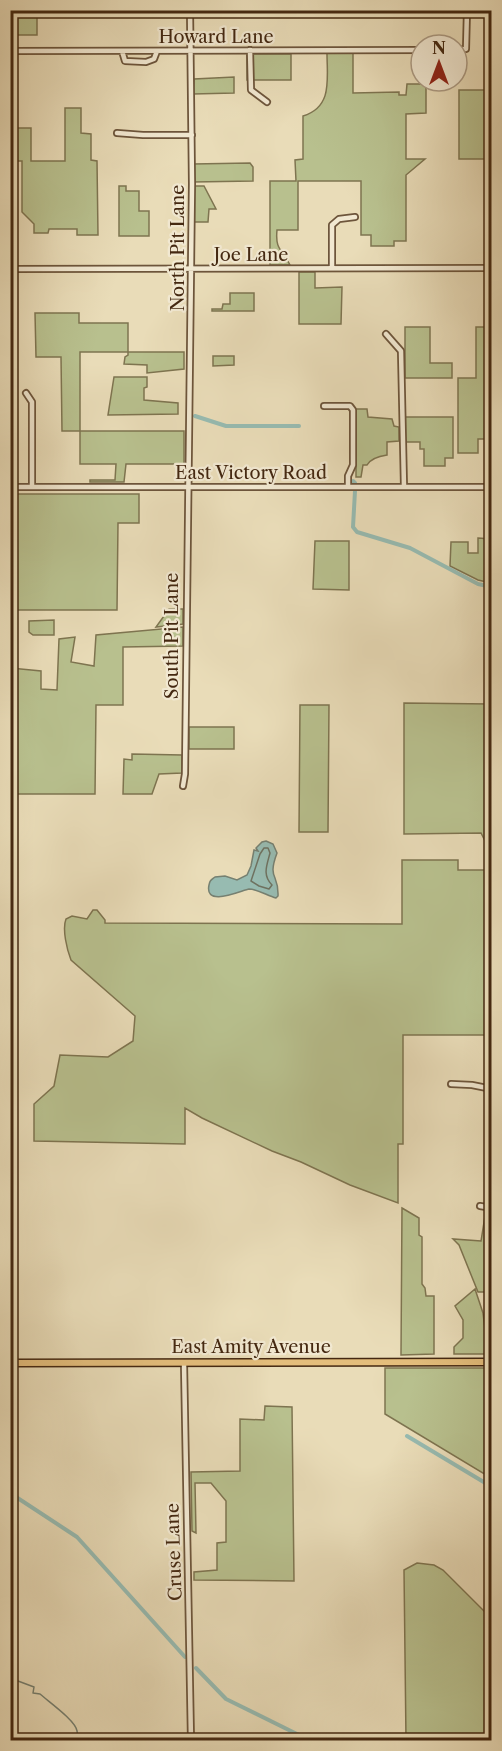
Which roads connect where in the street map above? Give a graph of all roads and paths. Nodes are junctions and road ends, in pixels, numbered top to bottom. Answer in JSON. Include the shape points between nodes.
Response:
{"nodes":[{"id":1,"x":190,"y":10,"type":"edge"},
{"id":2,"x":466,"y":10,"type":"edge"},
{"id":3,"x":466,"y":33,"type":"edge"},
{"id":4,"x":250,"y":50,"type":"junction"},
{"id":5,"x":409,"y":50,"type":"edge"},
{"id":6,"x":10,"y":51,"type":"edge"},
{"id":7,"x":122,"y":51,"type":"junction"},
{"id":8,"x":157,"y":51,"type":"junction"},
{"id":9,"x":190,"y":51,"type":"junction"},
{"id":10,"x":267,"y":102,"type":"dead end"},
{"id":11,"x":117,"y":133,"type":"dead end"},
{"id":12,"x":192,"y":135,"type":"junction"},
{"id":13,"x":355,"y":218,"type":"dead end"},
{"id":14,"x":332,"y":268,"type":"junction"},
{"id":15,"x":492,"y":268,"type":"edge"},
{"id":16,"x":10,"y":269,"type":"edge"},
{"id":17,"x":191,"y":269,"type":"junction"},
{"id":18,"x":386,"y":334,"type":"dead end"},
{"id":19,"x":26,"y":393,"type":"dead end"},
{"id":20,"x":324,"y":406,"type":"dead end"},
{"id":21,"x":10,"y":487,"type":"edge"},
{"id":22,"x":32,"y":487,"type":"junction"},
{"id":23,"x":187,"y":487,"type":"junction"},
{"id":24,"x":348,"y":487,"type":"junction"},
{"id":25,"x":404,"y":487,"type":"junction"},
{"id":26,"x":492,"y":487,"type":"edge"},
{"id":27,"x":183,"y":786,"type":"dead end"},
{"id":28,"x":451,"y":1084,"type":"dead end"},
{"id":29,"x":492,"y":1089,"type":"edge"},
{"id":30,"x":480,"y":1206,"type":"dead end"},
{"id":31,"x":492,"y":1208,"type":"edge"},
{"id":32,"x":492,"y":1362,"type":"edge"},
{"id":33,"x":10,"y":1363,"type":"edge"},
{"id":34,"x":184,"y":1363,"type":"junction"},
{"id":35,"x":191,"y":1740,"type":"edge"}],
"edges":[{"from":1,"to":9,"type":"street","name":"North Pit Lane"},
{"from":2,"to":3,"type":"street"},
{"from":4,"to":5,"type":"street","name":"Howard Lane"},
{"from":4,"to":9,"type":"street","name":"Howard Lane"},
{"from":4,"to":10,"type":"street","via":[[251,90]]},
{"from":6,"to":7,"type":"street","name":"Howard Lane"},
{"from":7,"to":8,"type":"street","name":"Howard Lane"},
{"from":7,"to":8,"type":"street","via":[[125,61],[146,62],[154,59]]},
{"from":8,"to":9,"type":"street","name":"Howard Lane"},
{"from":9,"to":12,"type":"street","name":"North Pit Lane"},
{"from":11,"to":12,"type":"street"},
{"from":12,"to":17,"type":"street","name":"North Pit Lane"},
{"from":13,"to":14,"type":"street","via":[[339,219],[332,225]]},
{"from":14,"to":15,"type":"street","name":"Joe Lane"},
{"from":14,"to":17,"type":"street","name":"Joe Lane"},
{"from":16,"to":17,"type":"street","name":"Joe Lane"},
{"from":17,"to":23,"type":"street","name":"North Pit Lane"},
{"from":18,"to":25,"type":"street","via":[[401,351]]},
{"from":19,"to":22,"type":"street","via":[[32,402]]},
{"from":20,"to":24,"type":"street","via":[[350,406],[353,410],[353,465]]},
{"from":21,"to":22,"type":"street","name":"East Victory Road"},
{"from":22,"to":23,"type":"street","name":"East Victory Road"},
{"from":23,"to":24,"type":"street","name":"East Victory Road"},
{"from":23,"to":27,"type":"street","name":"South Pit Lane"},
{"from":24,"to":25,"type":"street","name":"East Victory Road"},
{"from":25,"to":26,"type":"street","name":"East Victory Road"},
{"from":28,"to":29,"type":"street"},
{"from":30,"to":31,"type":"street"},
{"from":32,"to":34,"type":"main road","name":"East Amity Avenue"},
{"from":33,"to":34,"type":"main road","name":"East Amity Avenue"},
{"from":34,"to":35,"type":"street","name":"Cruse Lane"}]}
